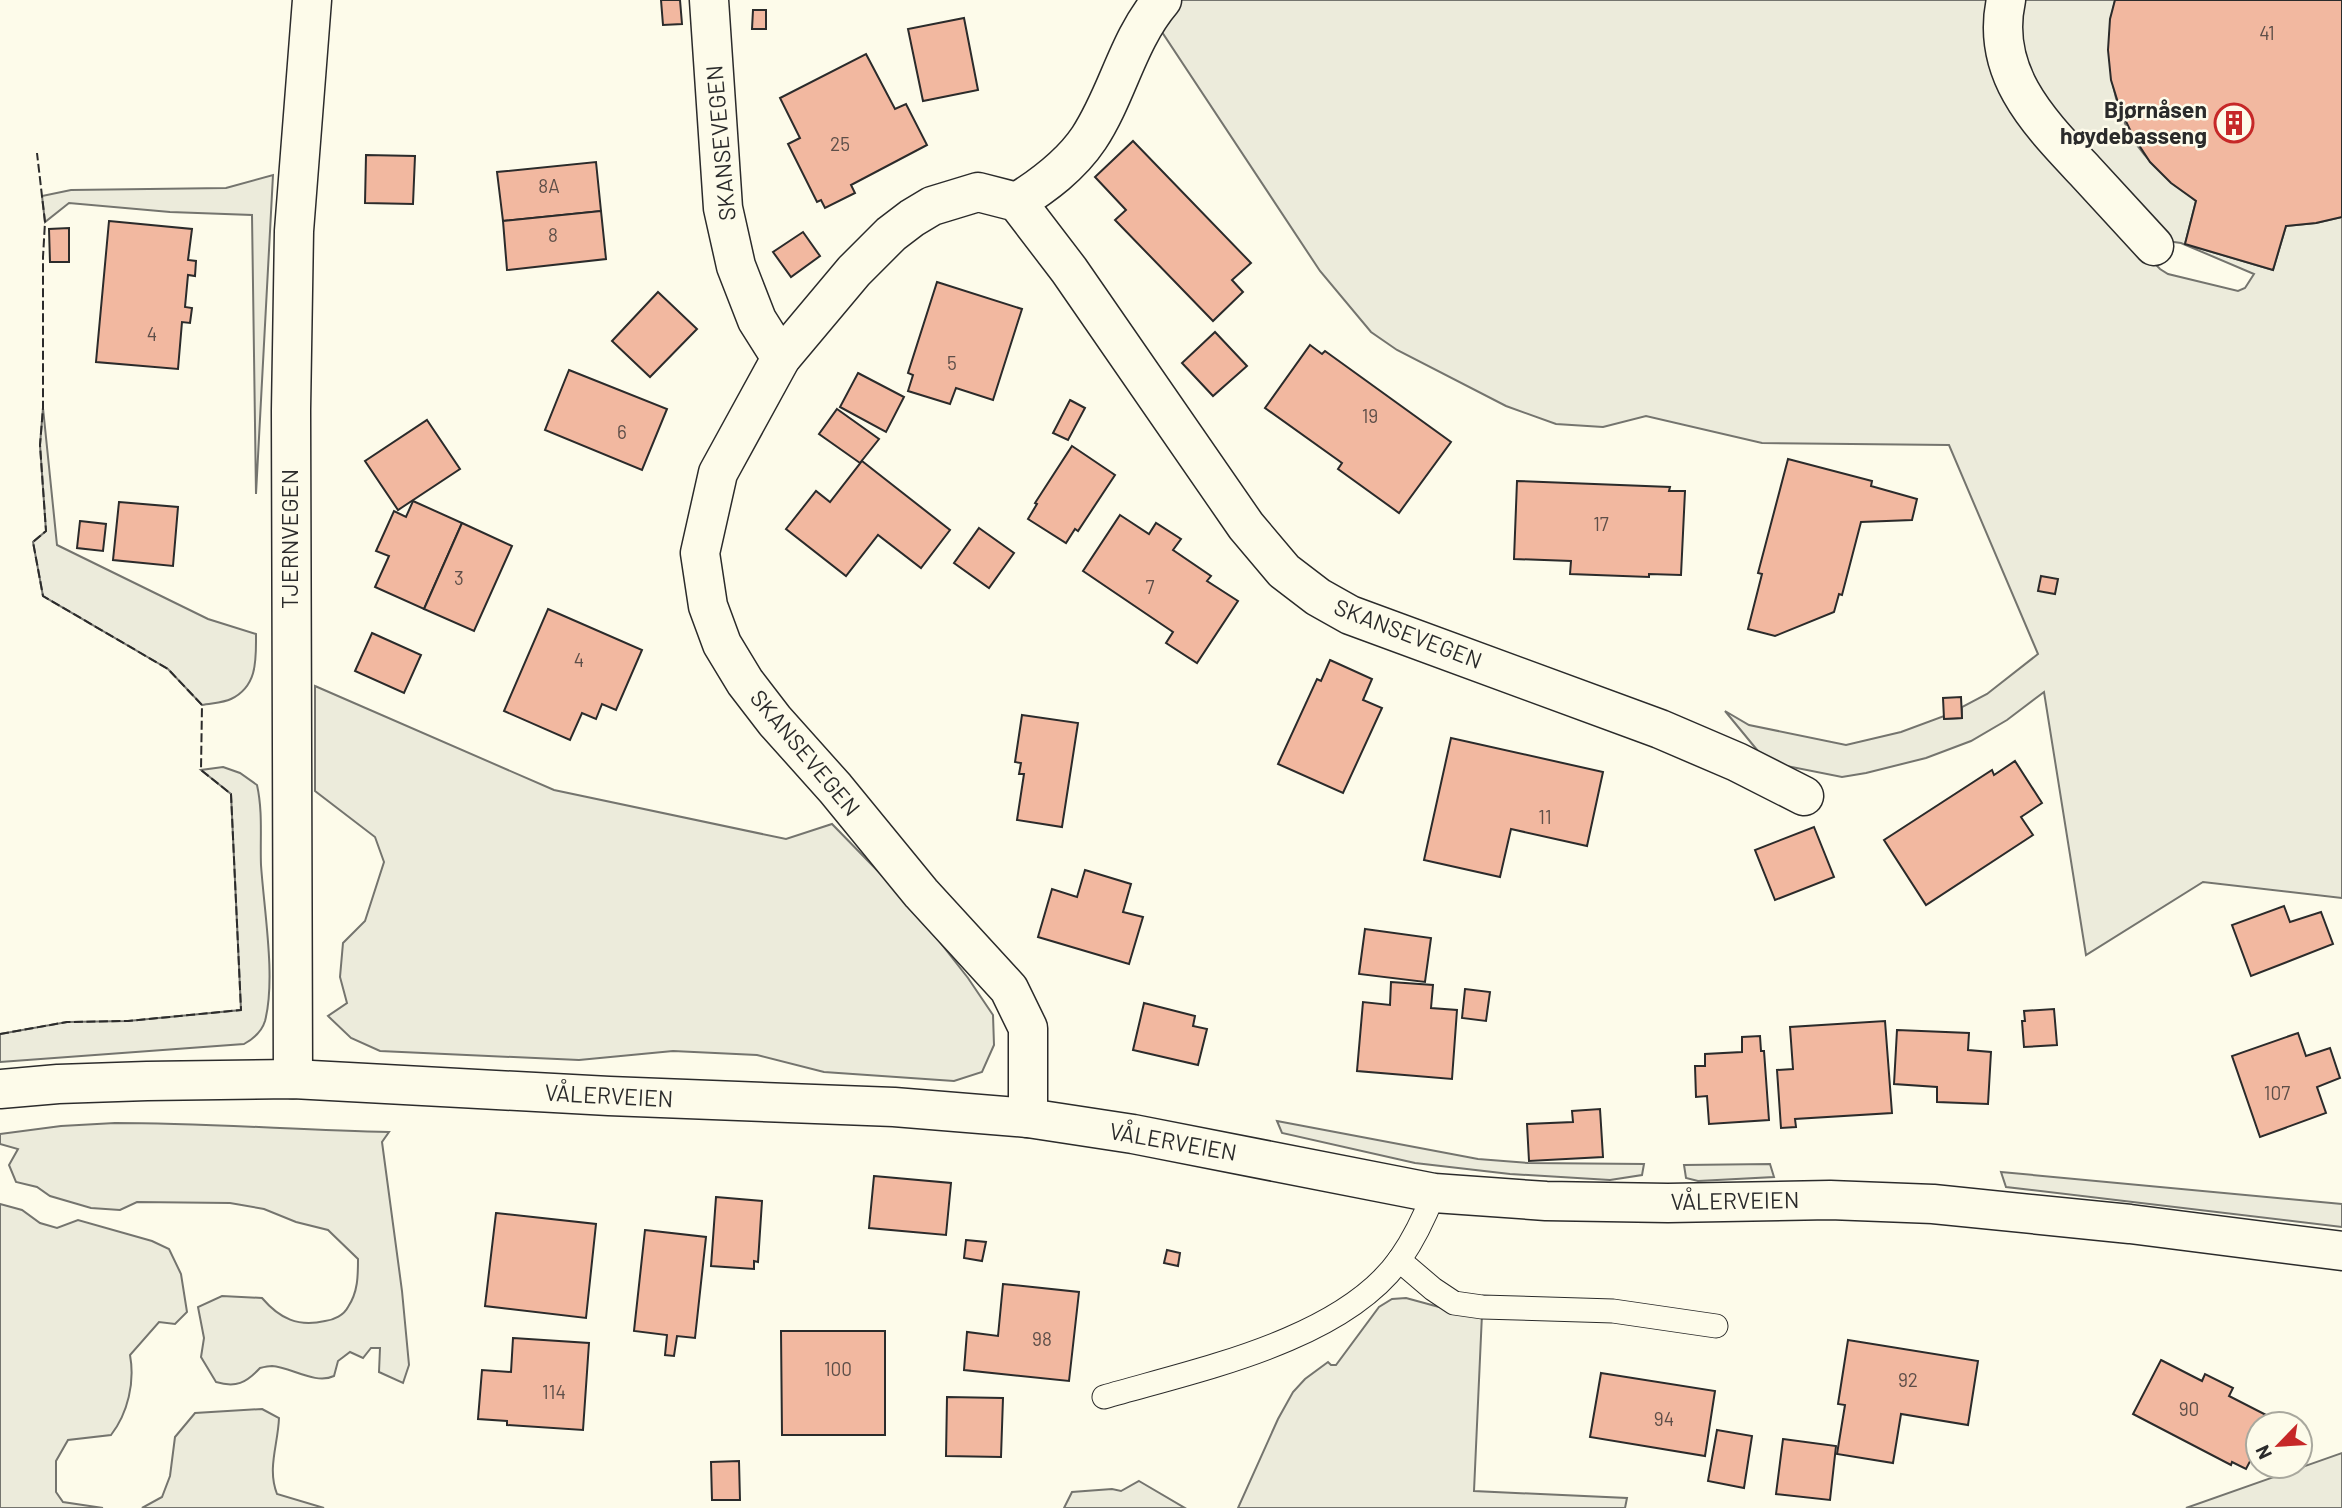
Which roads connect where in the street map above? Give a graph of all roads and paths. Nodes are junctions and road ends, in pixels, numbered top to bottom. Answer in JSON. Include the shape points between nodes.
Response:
{"nodes":[{"id":1,"x":312,"y":0,"type":"edge"},
{"id":2,"x":709,"y":0,"type":"edge"},
{"id":3,"x":1161,"y":0,"type":"edge"},
{"id":4,"x":2006,"y":0,"type":"edge"},
{"id":5,"x":1017,"y":202,"type":"junction"},
{"id":6,"x":2154,"y":246,"type":"dead end"},
{"id":7,"x":781,"y":358,"type":"junction"},
{"id":8,"x":1804,"y":796,"type":"dead end"},
{"id":9,"x":293,"y":1079,"type":"junction"},
{"id":10,"x":0,"y":1089,"type":"edge"},
{"id":11,"x":1028,"y":1118,"type":"junction"},
{"id":12,"x":1434,"y":1193,"type":"junction"},
{"id":13,"x":2342,"y":1251,"type":"edge"},
{"id":14,"x":1399,"y":1260,"type":"junction"},
{"id":15,"x":1716,"y":1326,"type":"dead end"},
{"id":16,"x":1104,"y":1397,"type":"dead end"}],
"edges":[{"from":1,"to":9,"type":"street","name":"TJERNVEGEN","via":[[294,231],[290,410]]},
{"from":2,"to":7,"type":"street","name":"SKANSEVEGEN","via":[[723,208],[736,266],[757,320]]},
{"from":3,"to":5,"type":"street","via":[[1132,45],[1089,138],[1067,165]]},
{"from":4,"to":6,"type":"street","via":[[2001,23],[2004,46],[2024,99],[2039,123]]},
{"from":5,"to":7,"type":"street","name":"SKANSEVEGEN","via":[[978,192],[932,206],[912,218],[854,271]]},
{"from":5,"to":8,"type":"street","name":"SKANSEVEGEN","via":[[1246,526],[1284,571],[1318,597],[1350,615],[1661,729]]},
{"from":7,"to":11,"type":"street","name":"SKANSEVEGEN","via":[[718,473],[700,553],[708,606],[722,644],[775,721],[1009,989],[1028,1028]]},
{"from":9,"to":10,"type":"street","name":"VÅLERVEIEN"},
{"from":9,"to":11,"type":"street","name":"VÅLERVEIEN","via":[[894,1107]]},
{"from":11,"to":12,"type":"street","name":"VÅLERVEIEN","via":[[1159,1138]]},
{"from":12,"to":13,"type":"street","name":"VÅLERVEIEN","via":[[1573,1201],[1830,1199],[1933,1204]]},
{"from":12,"to":14,"type":"lane"},
{"from":14,"to":15,"type":"lane","via":[[1454,1303],[1613,1311]]},
{"from":14,"to":16,"type":"lane","via":[[1349,1308],[1317,1326],[1261,1350]]}]}
